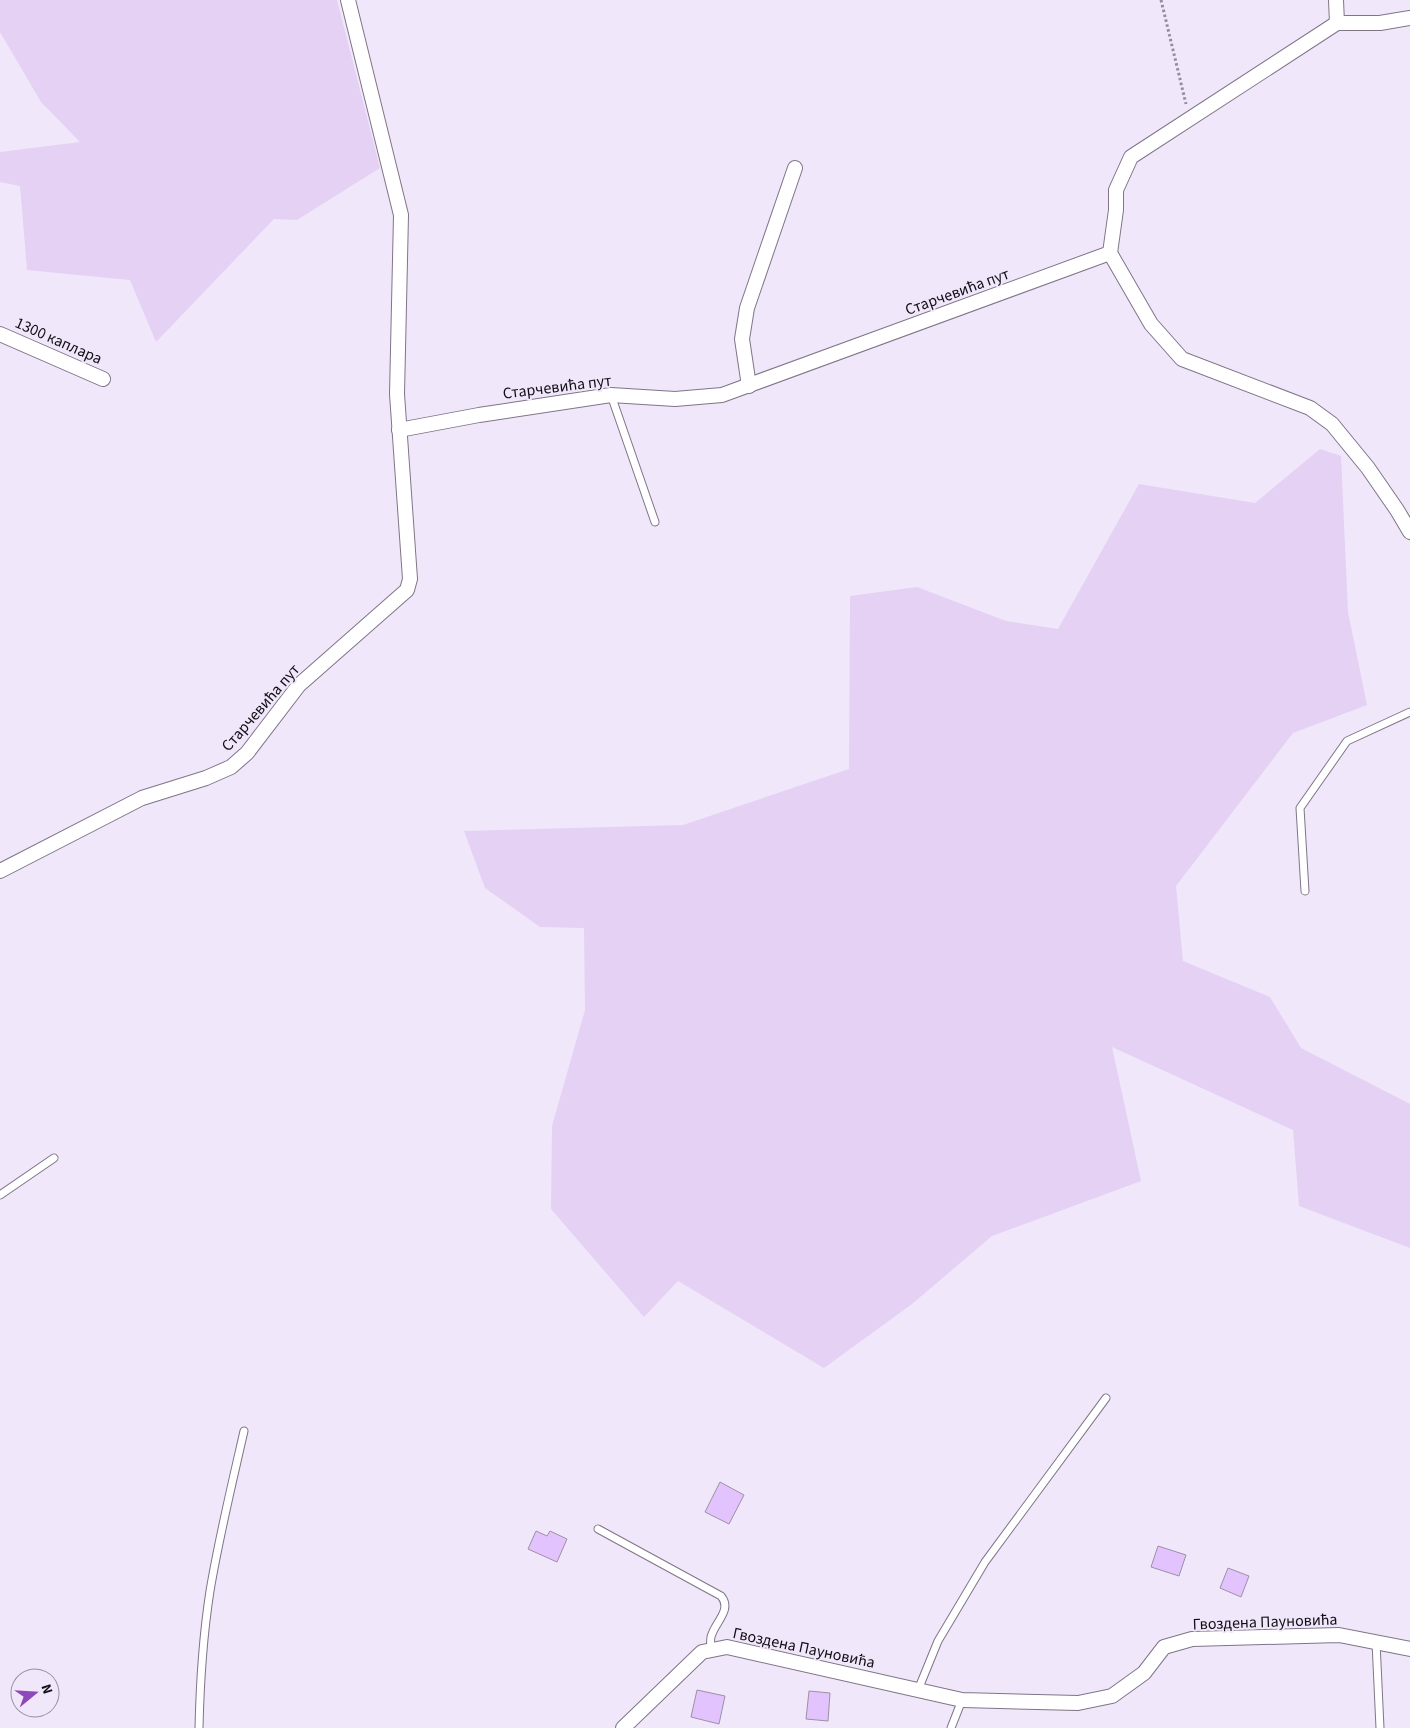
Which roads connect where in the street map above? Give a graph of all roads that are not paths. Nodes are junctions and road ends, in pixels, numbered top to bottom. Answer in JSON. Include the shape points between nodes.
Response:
{"nodes":[{"id":1,"x":348,"y":0,"type":"edge"},
{"id":2,"x":1336,"y":0,"type":"edge"},
{"id":3,"x":1410,"y":18,"type":"edge"},
{"id":4,"x":1337,"y":23,"type":"junction"},
{"id":5,"x":795,"y":168,"type":"dead end"},
{"id":6,"x":1110,"y":253,"type":"junction"},
{"id":7,"x":0,"y":334,"type":"edge"},
{"id":8,"x":103,"y":379,"type":"dead end"},
{"id":9,"x":749,"y":386,"type":"junction"},
{"id":10,"x":611,"y":395,"type":"junction"},
{"id":11,"x":399,"y":430,"type":"junction"},
{"id":12,"x":655,"y":522,"type":"dead end"},
{"id":13,"x":1410,"y":532,"type":"edge"},
{"id":14,"x":1410,"y":712,"type":"edge"},
{"id":15,"x":0,"y":871,"type":"edge"},
{"id":16,"x":1305,"y":891,"type":"dead end"},
{"id":17,"x":54,"y":1158,"type":"dead end"},
{"id":18,"x":0,"y":1195,"type":"edge"},
{"id":19,"x":1106,"y":1398,"type":"dead end"},
{"id":20,"x":244,"y":1431,"type":"dead end"},
{"id":21,"x":598,"y":1530,"type":"dead end"},
{"id":22,"x":1376,"y":1642,"type":"junction"},
{"id":23,"x":1410,"y":1649,"type":"edge"},
{"id":24,"x":711,"y":1650,"type":"junction"},
{"id":25,"x":918,"y":1690,"type":"junction"},
{"id":26,"x":962,"y":1700,"type":"junction"},
{"id":27,"x":199,"y":1728,"type":"edge"},
{"id":28,"x":623,"y":1728,"type":"edge"},
{"id":29,"x":951,"y":1728,"type":"edge"},
{"id":30,"x":1380,"y":1728,"type":"edge"}],
"edges":[{"from":1,"to":11,"type":"street","name":"Старчевића пут","via":[[402,215]]},
{"from":2,"to":4,"type":"street"},
{"from":3,"to":4,"type":"street"},
{"from":4,"to":6,"type":"street","via":[[1131,157],[1116,190]]},
{"from":5,"to":9,"type":"street","via":[[747,308],[742,340]]},
{"from":6,"to":9,"type":"street","name":"Старчевића пут"},
{"from":6,"to":13,"type":"street","via":[[1151,324],[1182,360],[1310,408],[1332,424],[1368,468]]},
{"from":7,"to":8,"type":"street","name":"1300 каплара"},
{"from":9,"to":10,"type":"street","name":"Старчевића пут","via":[[722,395],[675,399]]},
{"from":10,"to":11,"type":"street","name":"Старчевића пут"},
{"from":10,"to":12,"type":"lane"},
{"from":11,"to":15,"type":"street","name":"Старчевића пут","via":[[410,579],[407,590],[299,685],[247,754],[231,767],[142,798]]},
{"from":14,"to":16,"type":"lane","via":[[1347,741],[1300,808]]},
{"from":17,"to":18,"type":"lane"},
{"from":19,"to":25,"type":"lane","via":[[985,1562],[938,1641]]},
{"from":20,"to":27,"type":"lane","via":[[210,1593]]},
{"from":21,"to":24,"type":"lane","via":[[721,1596],[725,1611],[711,1638]]},
{"from":22,"to":23,"type":"street","name":"Гвоздена Пауновића"},
{"from":22,"to":26,"type":"street","name":"Гвоздена Пауновића","via":[[1339,1635],[1192,1639],[1164,1647],[1144,1673],[1112,1696],[1078,1703]]},
{"from":22,"to":30,"type":"lane"},
{"from":24,"to":25,"type":"street","name":"Гвоздена Пауновића","via":[[727,1647]]},
{"from":24,"to":28,"type":"street","name":"Гвоздена Пауновића","via":[[702,1652]]},
{"from":25,"to":26,"type":"street","name":"Гвоздена Пауновића"},
{"from":26,"to":29,"type":"lane"}]}
